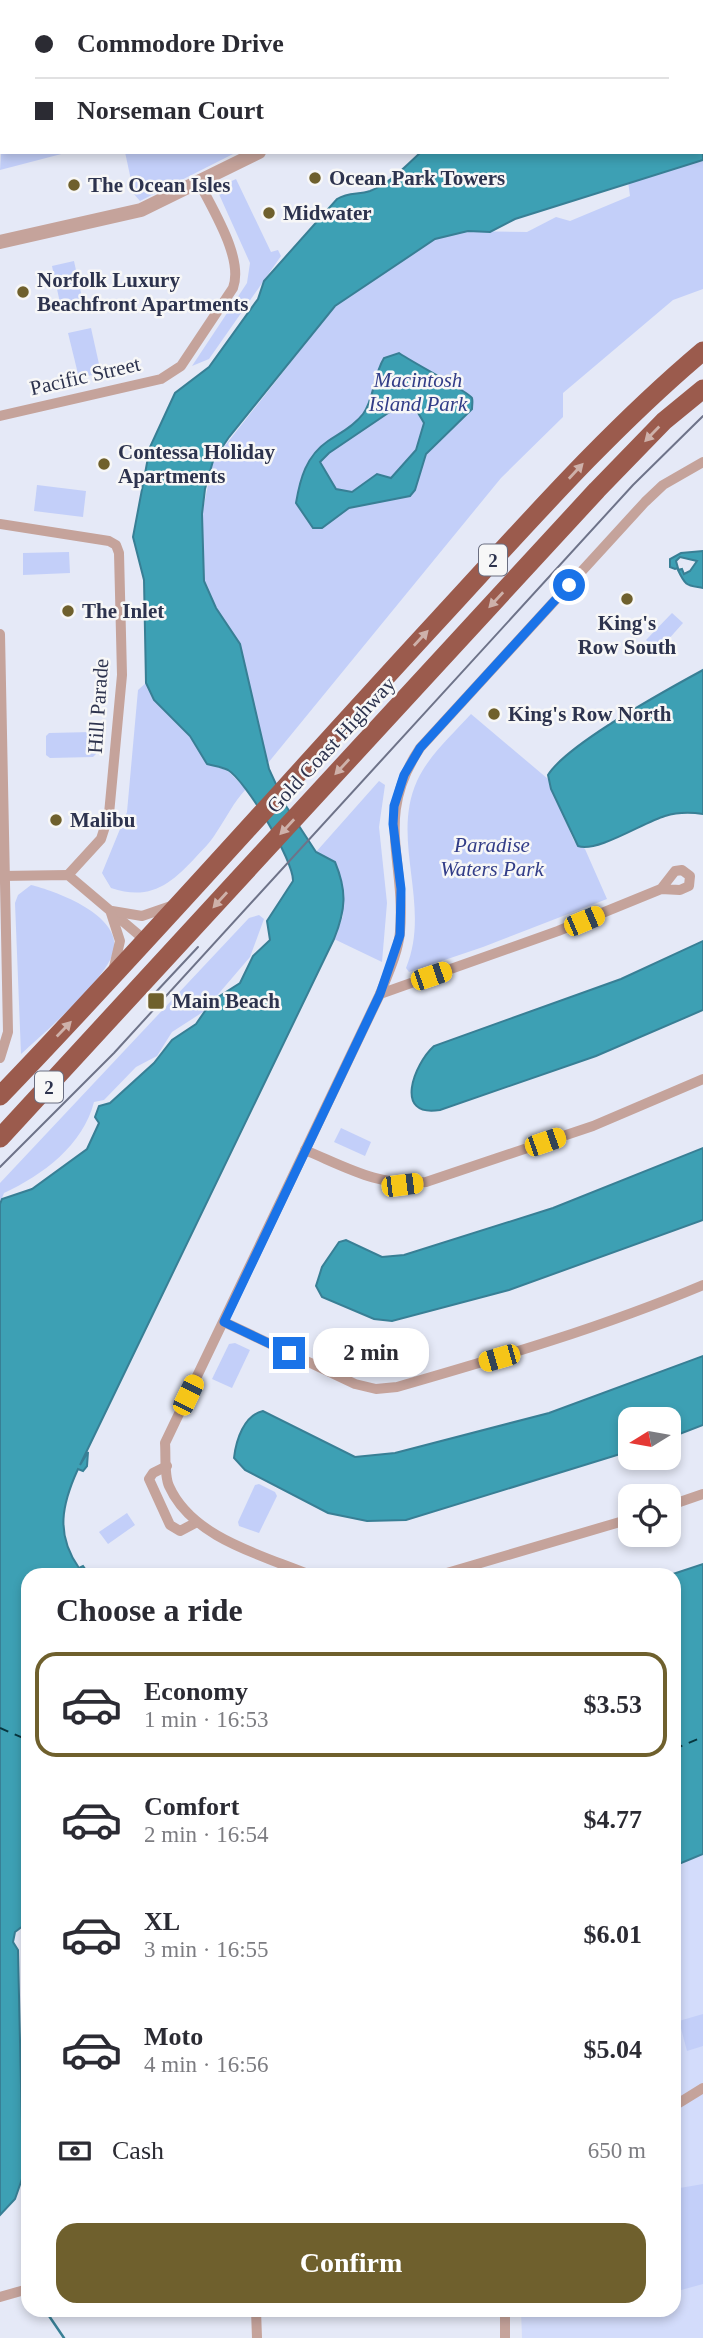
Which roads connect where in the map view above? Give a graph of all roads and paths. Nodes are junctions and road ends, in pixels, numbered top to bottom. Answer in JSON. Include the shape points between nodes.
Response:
{"nodes":[{"id":1,"x":255,"y":154,"type":"edge"},
{"id":2,"x":199,"y":182,"type":"junction"},
{"id":3,"x":0,"y":242,"type":"edge"},
{"id":4,"x":703,"y":351,"type":"edge"},
{"id":5,"x":703,"y":389,"type":"edge"},
{"id":6,"x":0,"y":416,"type":"edge"},
{"id":7,"x":703,"y":462,"type":"edge"},
{"id":8,"x":0,"y":524,"type":"edge"},
{"id":9,"x":0,"y":634,"type":"edge"},
{"id":10,"x":68,"y":875,"type":"junction"},
{"id":11,"x":3,"y":876,"type":"edge"},
{"id":12,"x":661,"y":889,"type":"dead end"},
{"id":13,"x":181,"y":902,"type":"junction"},
{"id":14,"x":110,"y":910,"type":"junction"},
{"id":15,"x":146,"y":941,"type":"junction"},
{"id":16,"x":109,"y":982,"type":"junction"},
{"id":17,"x":380,"y":994,"type":"junction"},
{"id":18,"x":0,"y":1058,"type":"edge"},
{"id":19,"x":703,"y":1079,"type":"edge"},
{"id":20,"x":0,"y":1096,"type":"edge"},
{"id":21,"x":0,"y":1138,"type":"edge"},
{"id":22,"x":305,"y":1150,"type":"junction"},
{"id":23,"x":703,"y":1285,"type":"edge"},
{"id":24,"x":224,"y":1322,"type":"junction"},
{"id":25,"x":167,"y":1465,"type":"junction"},
{"id":26,"x":703,"y":1494,"type":"edge"},
{"id":27,"x":681,"y":1502,"type":"edge"},
{"id":28,"x":197,"y":1522,"type":"junction"},
{"id":29,"x":618,"y":1523,"type":"edge"},
{"id":30,"x":293,"y":1568,"type":"edge"},
{"id":31,"x":464,"y":1568,"type":"edge"},
{"id":32,"x":703,"y":2088,"type":"edge"},
{"id":33,"x":681,"y":2102,"type":"edge"},
{"id":34,"x":21,"y":2291,"type":"edge"},
{"id":35,"x":0,"y":2297,"type":"edge"},
{"id":36,"x":256,"y":2317,"type":"edge"},
{"id":37,"x":505,"y":2317,"type":"edge"},
{"id":38,"x":257,"y":2338,"type":"edge"},
{"id":39,"x":505,"y":2338,"type":"edge"}],
"edges":[{"from":1,"to":2,"type":"street"},
{"from":2,"to":3,"type":"street","via":[[141,210]]},
{"from":2,"to":6,"type":"street","name":"Pacific Street","via":[[236,262],[237,274],[233,288],[181,366],[169,375]]},
{"from":13,"to":4,"type":"highway","name":"Gold Coast Highway","number":"2","one_way":true,"via":[[597,448]]},
{"from":5,"to":21,"type":"highway","name":"Gold Coast Highway","number":"2","one_way":true,"via":[[664,421],[597,490]]},
{"from":7,"to":17,"type":"street","via":[[663,485],[643,503],[411,761],[394,806],[400,935]]},
{"from":8,"to":10,"type":"street","name":"Hill Parade","via":[[97,538],[116,545],[119,553],[122,675],[106,827],[93,850]]},
{"from":9,"to":11,"type":"street"},
{"from":10,"to":11,"type":"street"},
{"from":10,"to":14,"type":"street"},
{"from":11,"to":18,"type":"street","via":[[8,1032]]},
{"from":12,"to":17,"type":"street"},
{"from":13,"to":14,"type":"street","via":[[142,916]]},
{"from":13,"to":15,"type":"highway","name":"Gold Coast Highway","number":"2"},
{"from":14,"to":15,"type":"street"},
{"from":14,"to":16,"type":"street","via":[[120,942]]},
{"from":15,"to":16,"type":"highway","name":"Gold Coast Highway","number":"2"},
{"from":20,"to":16,"type":"highway","name":"Gold Coast Highway","number":"2","one_way":true},
{"from":17,"to":22,"type":"street"},
{"from":19,"to":22,"type":"street","via":[[593,1126],[426,1182],[377,1181]]},
{"from":22,"to":24,"type":"street"},
{"from":23,"to":24,"type":"street","via":[[634,1314],[524,1350],[386,1388],[355,1384]]},
{"from":24,"to":25,"type":"street","via":[[165,1443]]},
{"from":25,"to":28,"type":"street","via":[[168,1485],[188,1517]]},
{"from":25,"to":28,"type":"street","via":[[149,1479],[170,1525],[180,1531]]},
{"from":26,"to":27,"type":"street"},
{"from":28,"to":30,"type":"street"},
{"from":29,"to":31,"type":"street"},
{"from":32,"to":33,"type":"street"},
{"from":34,"to":35,"type":"street"},
{"from":36,"to":38,"type":"street"},
{"from":37,"to":39,"type":"street"}]}
